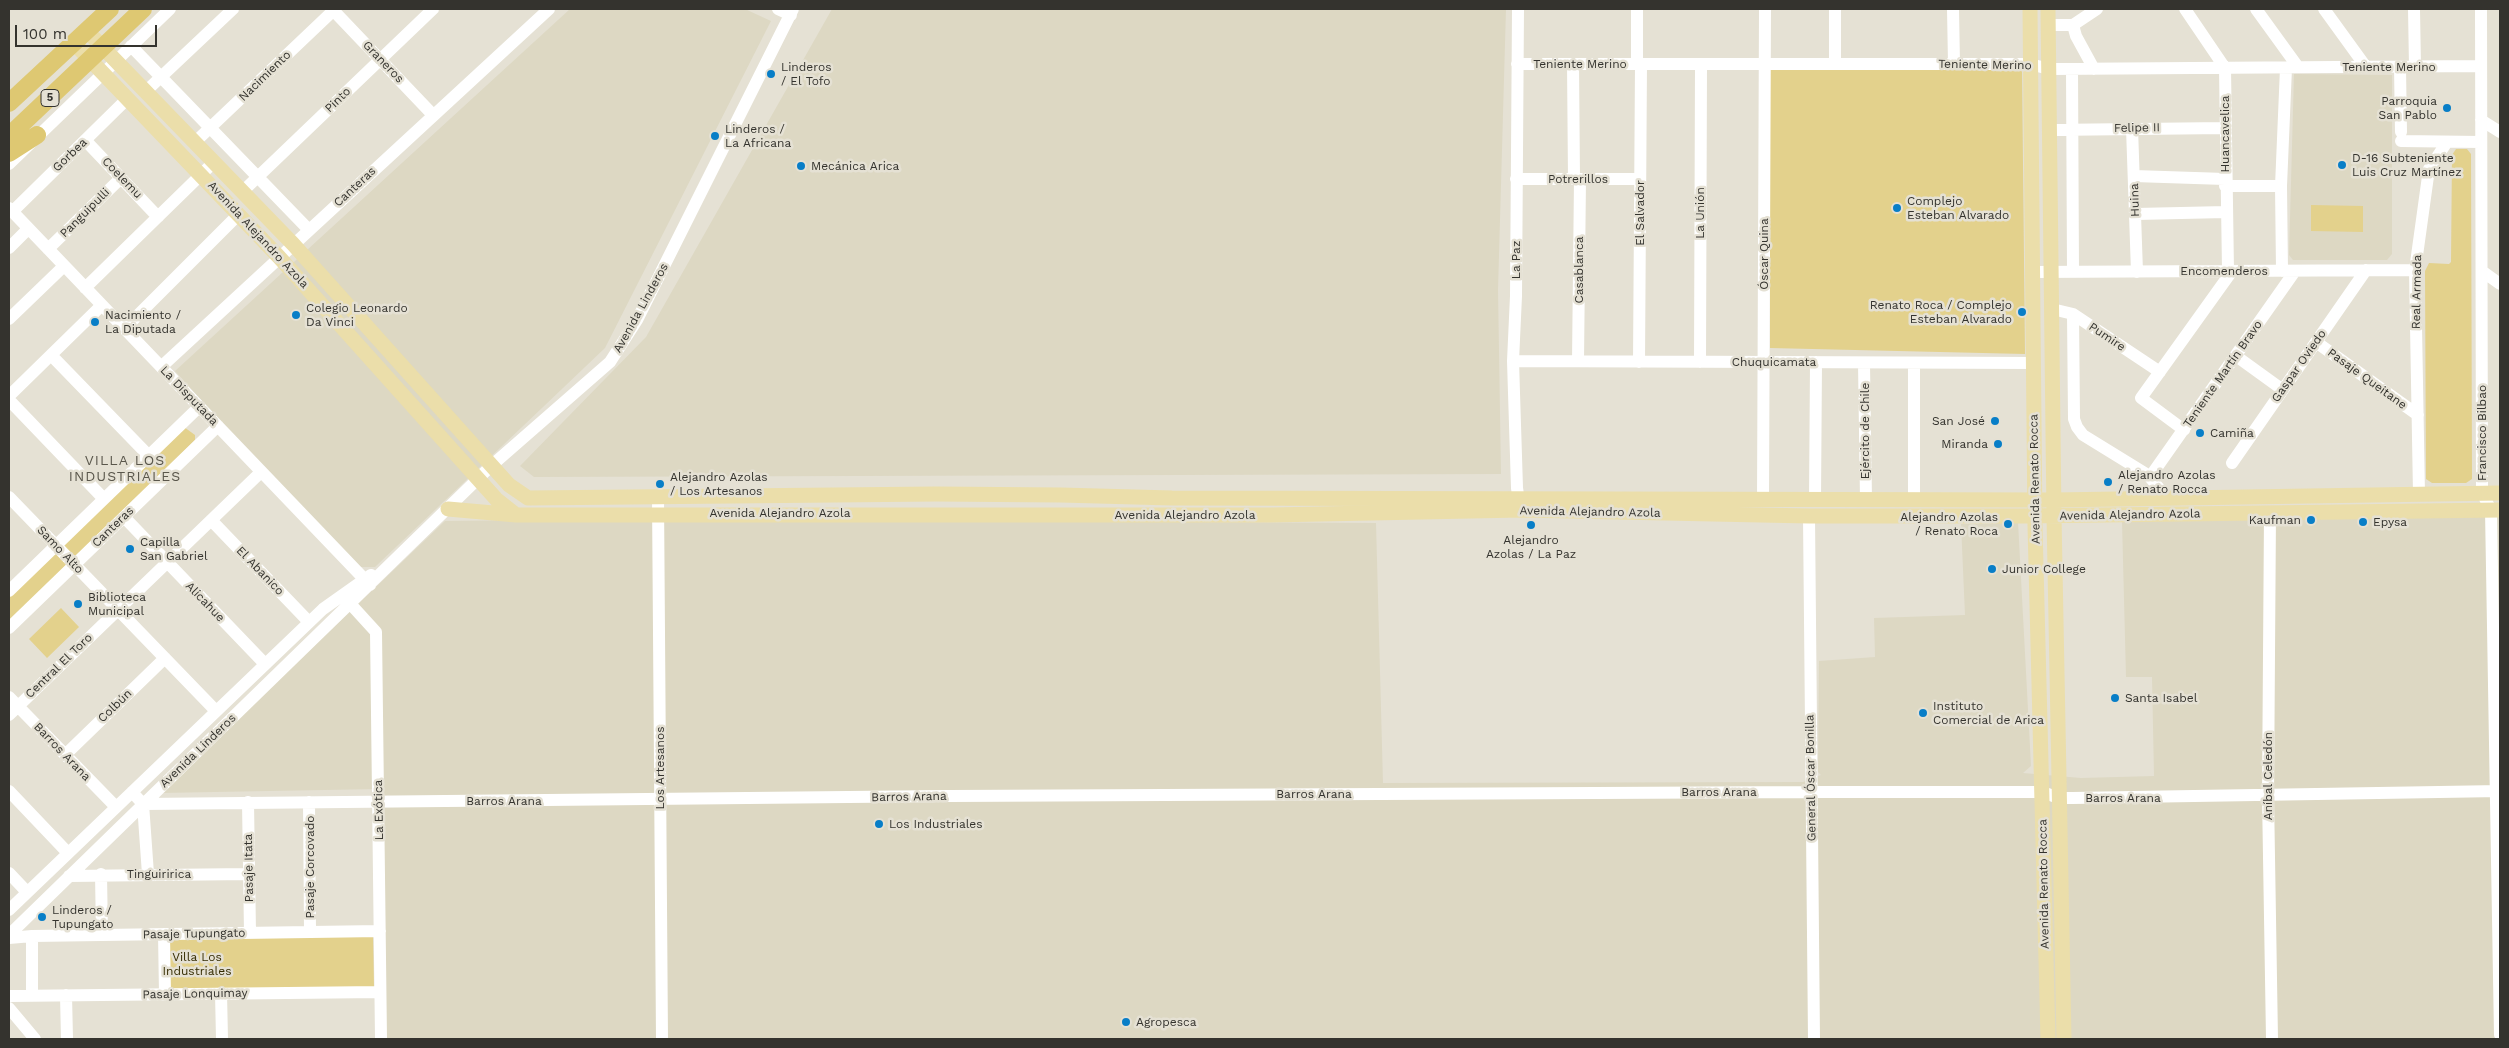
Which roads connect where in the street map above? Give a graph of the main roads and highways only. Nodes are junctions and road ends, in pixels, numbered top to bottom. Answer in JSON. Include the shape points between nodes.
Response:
{"nodes":[{"id":1,"x":110,"y":9,"type":"edge"},
{"id":2,"x":144,"y":9,"type":"edge"},
{"id":3,"x":2030,"y":9,"type":"edge"},
{"id":4,"x":2048,"y":9,"type":"edge"},
{"id":5,"x":81,"y":37,"type":"junction"},
{"id":6,"x":97,"y":54,"type":"junction"},
{"id":7,"x":9,"y":104,"type":"edge"},
{"id":8,"x":37,"y":135,"type":"road end"},
{"id":9,"x":9,"y":136,"type":"edge"},
{"id":10,"x":9,"y":153,"type":"edge"},
{"id":11,"x":2500,"y":493,"type":"edge"},
{"id":12,"x":2035,"y":500,"type":"junction"},
{"id":13,"x":2054,"y":500,"type":"junction"},
{"id":14,"x":1520,"y":504,"type":"junction"},
{"id":15,"x":448,"y":509,"type":"road end"},
{"id":16,"x":2496,"y":510,"type":"edge"},
{"id":17,"x":516,"y":515,"type":"junction"},
{"id":18,"x":2035,"y":516,"type":"junction"},
{"id":19,"x":2054,"y":516,"type":"junction"},
{"id":20,"x":2047,"y":985,"type":"junction"},
{"id":21,"x":2063,"y":986,"type":"junction"},
{"id":22,"x":2048,"y":1039,"type":"edge"},
{"id":23,"x":2064,"y":1039,"type":"edge"}],
"edges":[{"from":1,"to":5,"type":"highway","number":"5"},
{"from":2,"to":6,"type":"highway","number":"5"},
{"from":3,"to":12,"type":"main road","name":"Avenida Renato Rocca"},
{"from":4,"to":13,"type":"main road","name":"Avenida Renato Rocca"},
{"from":5,"to":6,"type":"main road","name":"Avenida Alejandro Azola"},
{"from":5,"to":7,"type":"highway","number":"5"},
{"from":6,"to":9,"type":"highway","number":"5"},
{"from":6,"to":14,"type":"main road","name":"Avenida Alejandro Azola","via":[[116,61],[293,244],[515,491],[528,498],[1018,494]]},
{"from":6,"to":17,"type":"main road","name":"Avenida Alejandro Azola","via":[[103,73],[280,257],[497,500]]},
{"from":8,"to":10,"type":"highway"},
{"from":11,"to":13,"type":"main road","name":"Avenida Alejandro Azola"},
{"from":12,"to":13,"type":"main road","name":"Avenida Alejandro Azola"},
{"from":12,"to":14,"type":"main road","name":"Avenida Alejandro Azola"},
{"from":12,"to":18,"type":"main road","name":"Avenida Renato Rocca"},
{"from":13,"to":19,"type":"main road","name":"Avenida Renato Rocca"},
{"from":14,"to":17,"type":"main road","name":"Avenida Alejandro Azola","via":[[1271,515]]},
{"from":14,"to":18,"type":"main road","name":"Avenida Alejandro Azola","via":[[1809,516]]},
{"from":15,"to":17,"type":"main road"},
{"from":16,"to":19,"type":"main road","name":"Avenida Alejandro Azola"},
{"from":18,"to":19,"type":"main road","name":"Avenida Alejandro Azola"},
{"from":18,"to":20,"type":"main road","name":"Avenida Renato Rocca"},
{"from":19,"to":21,"type":"main road","name":"Avenida Renato Rocca"},
{"from":20,"to":21,"type":"main road"},
{"from":20,"to":22,"type":"main road","name":"Avenida Renato Rocca"},
{"from":21,"to":23,"type":"main road","name":"Avenida Renato Rocca"}]}
